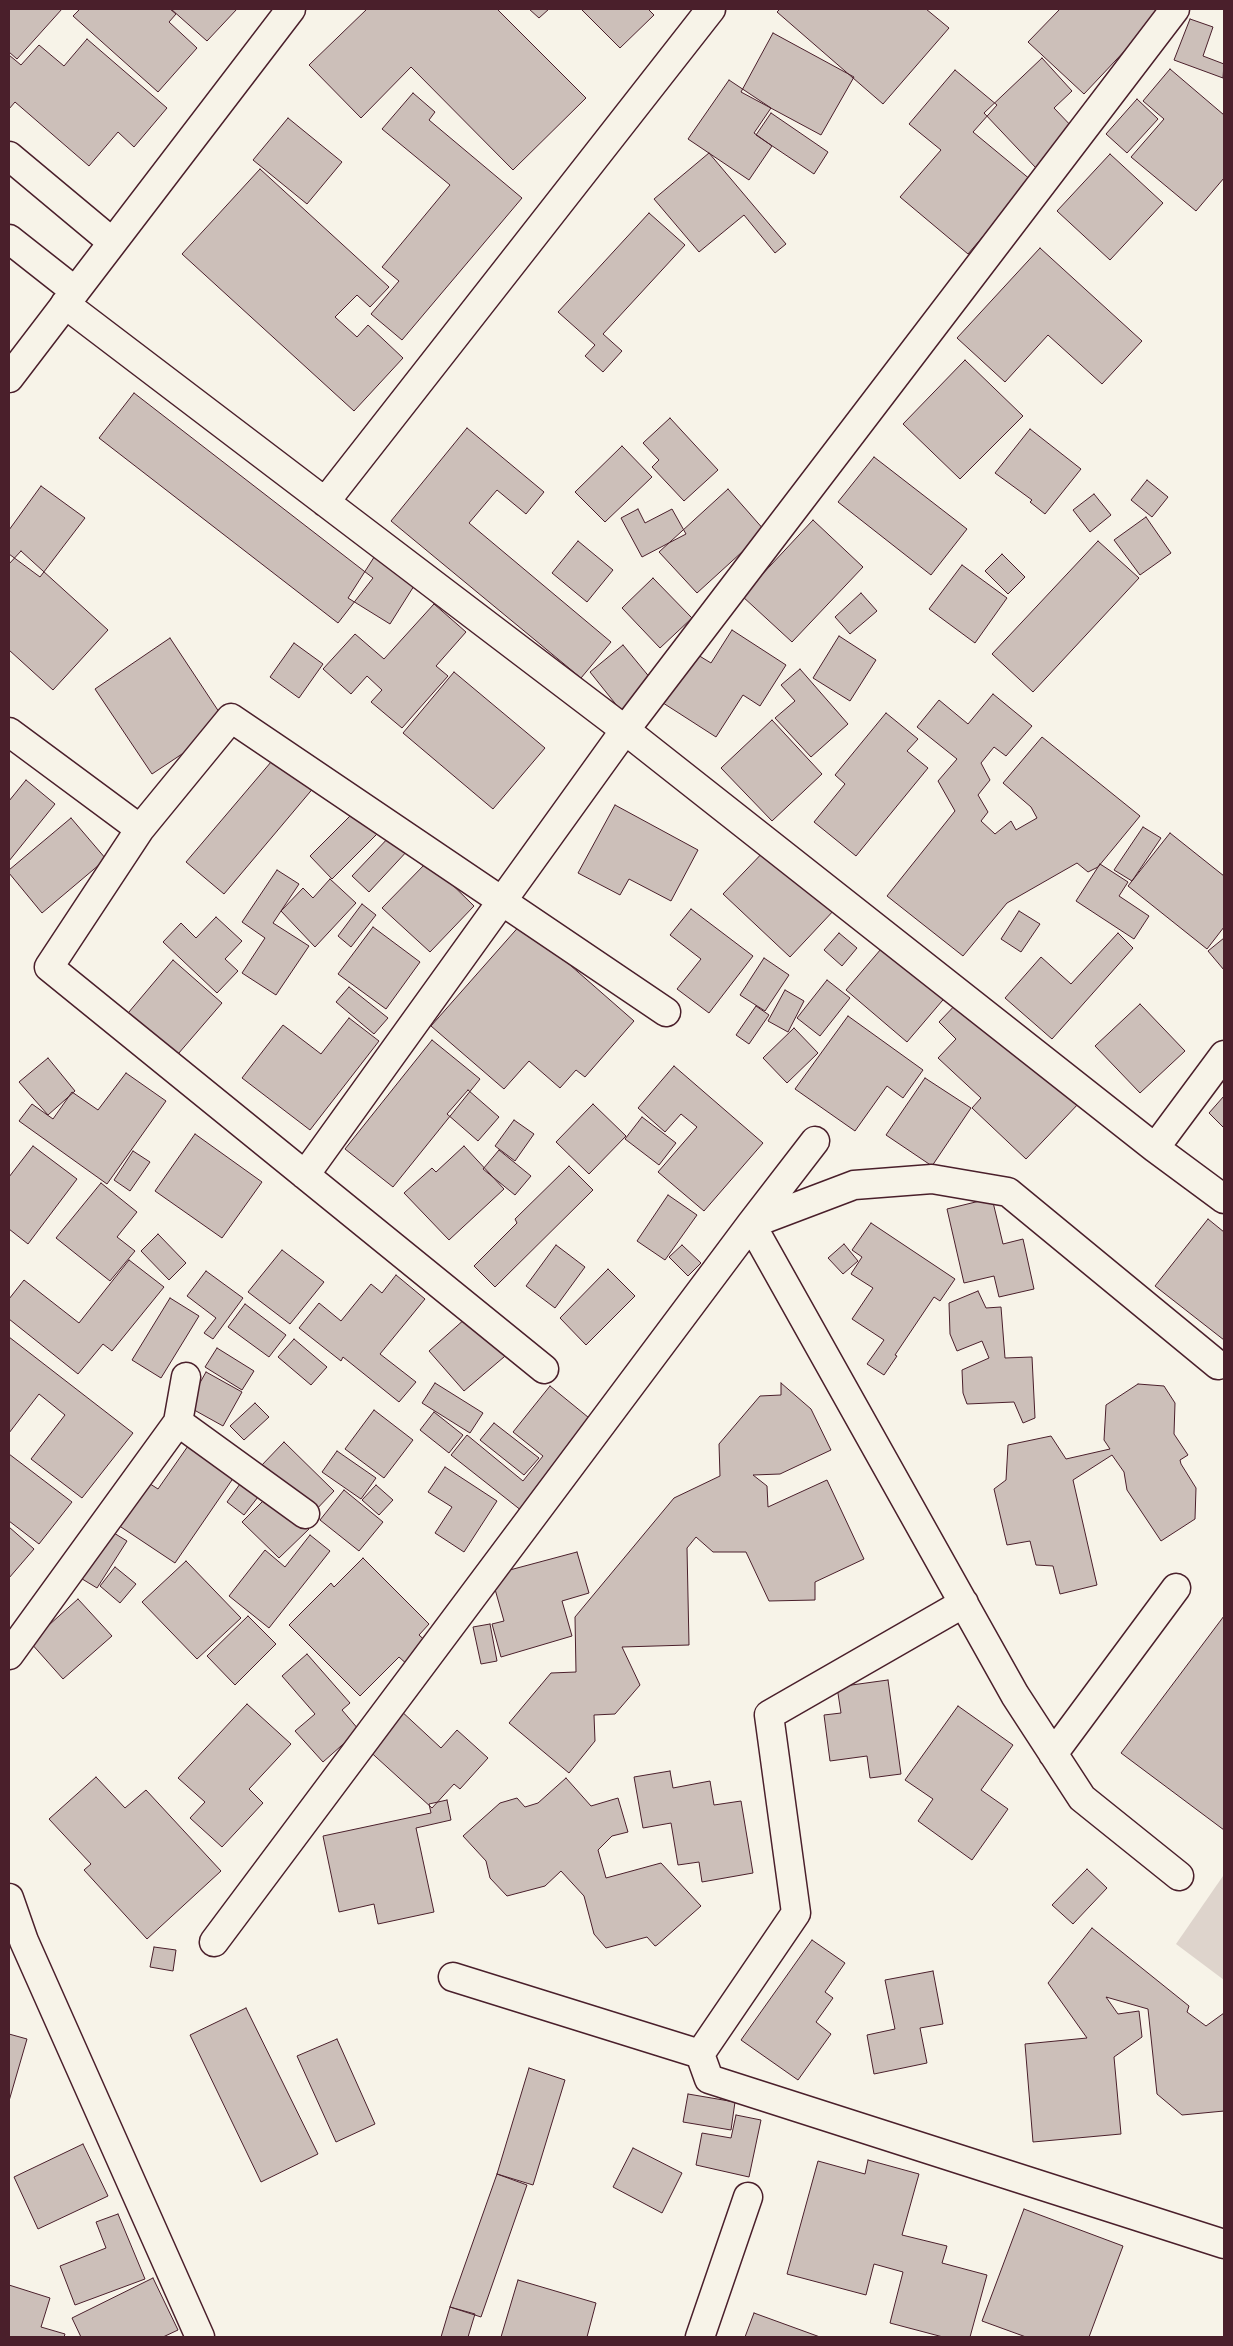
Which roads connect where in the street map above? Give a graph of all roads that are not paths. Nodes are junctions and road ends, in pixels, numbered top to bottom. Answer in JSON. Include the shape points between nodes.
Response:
{"nodes":[{"id":1,"x":291,"y":9,"type":"edge"},
{"id":2,"x":711,"y":9,"type":"edge"},
{"id":3,"x":1175,"y":9,"type":"edge"},
{"id":4,"x":9,"y":156,"type":"edge"},
{"id":5,"x":9,"y":238,"type":"edge"},
{"id":6,"x":112,"y":242,"type":"junction"},
{"id":7,"x":70,"y":297,"type":"junction"},
{"id":8,"x":9,"y":378,"type":"edge"},
{"id":9,"x":325,"y":502,"type":"junction"},
{"id":10,"x":626,"y":730,"type":"junction"},
{"id":11,"x":9,"y":732,"type":"edge"},
{"id":12,"x":140,"y":830,"type":"junction"},
{"id":13,"x":503,"y":902,"type":"junction"},
{"id":14,"x":666,"y":1012,"type":"dead end"},
{"id":15,"x":1224,"y":1055,"type":"edge"},
{"id":16,"x":815,"y":1141,"type":"dead end"},
{"id":17,"x":1155,"y":1148,"type":"junction"},
{"id":18,"x":305,"y":1175,"type":"junction"},
{"id":19,"x":1224,"y":1200,"type":"edge"},
{"id":20,"x":751,"y":1224,"type":"junction"},
{"id":21,"x":1218,"y":1365,"type":"dead end"},
{"id":22,"x":544,"y":1369,"type":"dead end"},
{"id":23,"x":186,"y":1378,"type":"dead end"},
{"id":24,"x":178,"y":1422,"type":"junction"},
{"id":25,"x":305,"y":1514,"type":"dead end"},
{"id":26,"x":1176,"y":1588,"type":"dead end"},
{"id":27,"x":964,"y":1603,"type":"junction"},
{"id":28,"x":9,"y":1655,"type":"edge"},
{"id":29,"x":1053,"y":1754,"type":"junction"},
{"id":30,"x":1178,"y":1876,"type":"dead end"},
{"id":31,"x":9,"y":1898,"type":"edge"},
{"id":32,"x":214,"y":1942,"type":"dead end"},
{"id":33,"x":453,"y":1977,"type":"dead end"},
{"id":34,"x":700,"y":2054,"type":"junction"},
{"id":35,"x":748,"y":2197,"type":"dead end"},
{"id":36,"x":1224,"y":2244,"type":"edge"},
{"id":37,"x":200,"y":2337,"type":"edge"},
{"id":38,"x":700,"y":2337,"type":"edge"}],
"edges":[{"from":1,"to":6,"type":"street"},
{"from":2,"to":9,"type":"street"},
{"from":3,"to":10,"type":"street"},
{"from":4,"to":6,"type":"street"},
{"from":5,"to":7,"type":"street"},
{"from":6,"to":7,"type":"street"},
{"from":7,"to":8,"type":"street"},
{"from":7,"to":9,"type":"street"},
{"from":9,"to":10,"type":"street"},
{"from":10,"to":13,"type":"street"},
{"from":10,"to":17,"type":"street"},
{"from":11,"to":12,"type":"street"},
{"from":12,"to":13,"type":"street","via":[[231,718]]},
{"from":12,"to":18,"type":"street","via":[[49,967]]},
{"from":13,"to":14,"type":"street"},
{"from":13,"to":18,"type":"street"},
{"from":15,"to":17,"type":"street"},
{"from":16,"to":20,"type":"street"},
{"from":17,"to":19,"type":"street"},
{"from":18,"to":22,"type":"street"},
{"from":20,"to":21,"type":"street","via":[[854,1185],[932,1179],[1008,1192]]},
{"from":20,"to":27,"type":"street"},
{"from":20,"to":32,"type":"street"},
{"from":23,"to":24,"type":"street"},
{"from":24,"to":25,"type":"street"},
{"from":24,"to":28,"type":"street"},
{"from":26,"to":29,"type":"street"},
{"from":27,"to":29,"type":"street","via":[[1015,1695]]},
{"from":27,"to":34,"type":"street","via":[[769,1715],[796,1912]]},
{"from":29,"to":30,"type":"street","via":[[1082,1798]]},
{"from":31,"to":37,"type":"street","via":[[24,1941]]},
{"from":33,"to":34,"type":"street"},
{"from":34,"to":36,"type":"street","via":[[710,2079]]},
{"from":35,"to":38,"type":"street"}]}
